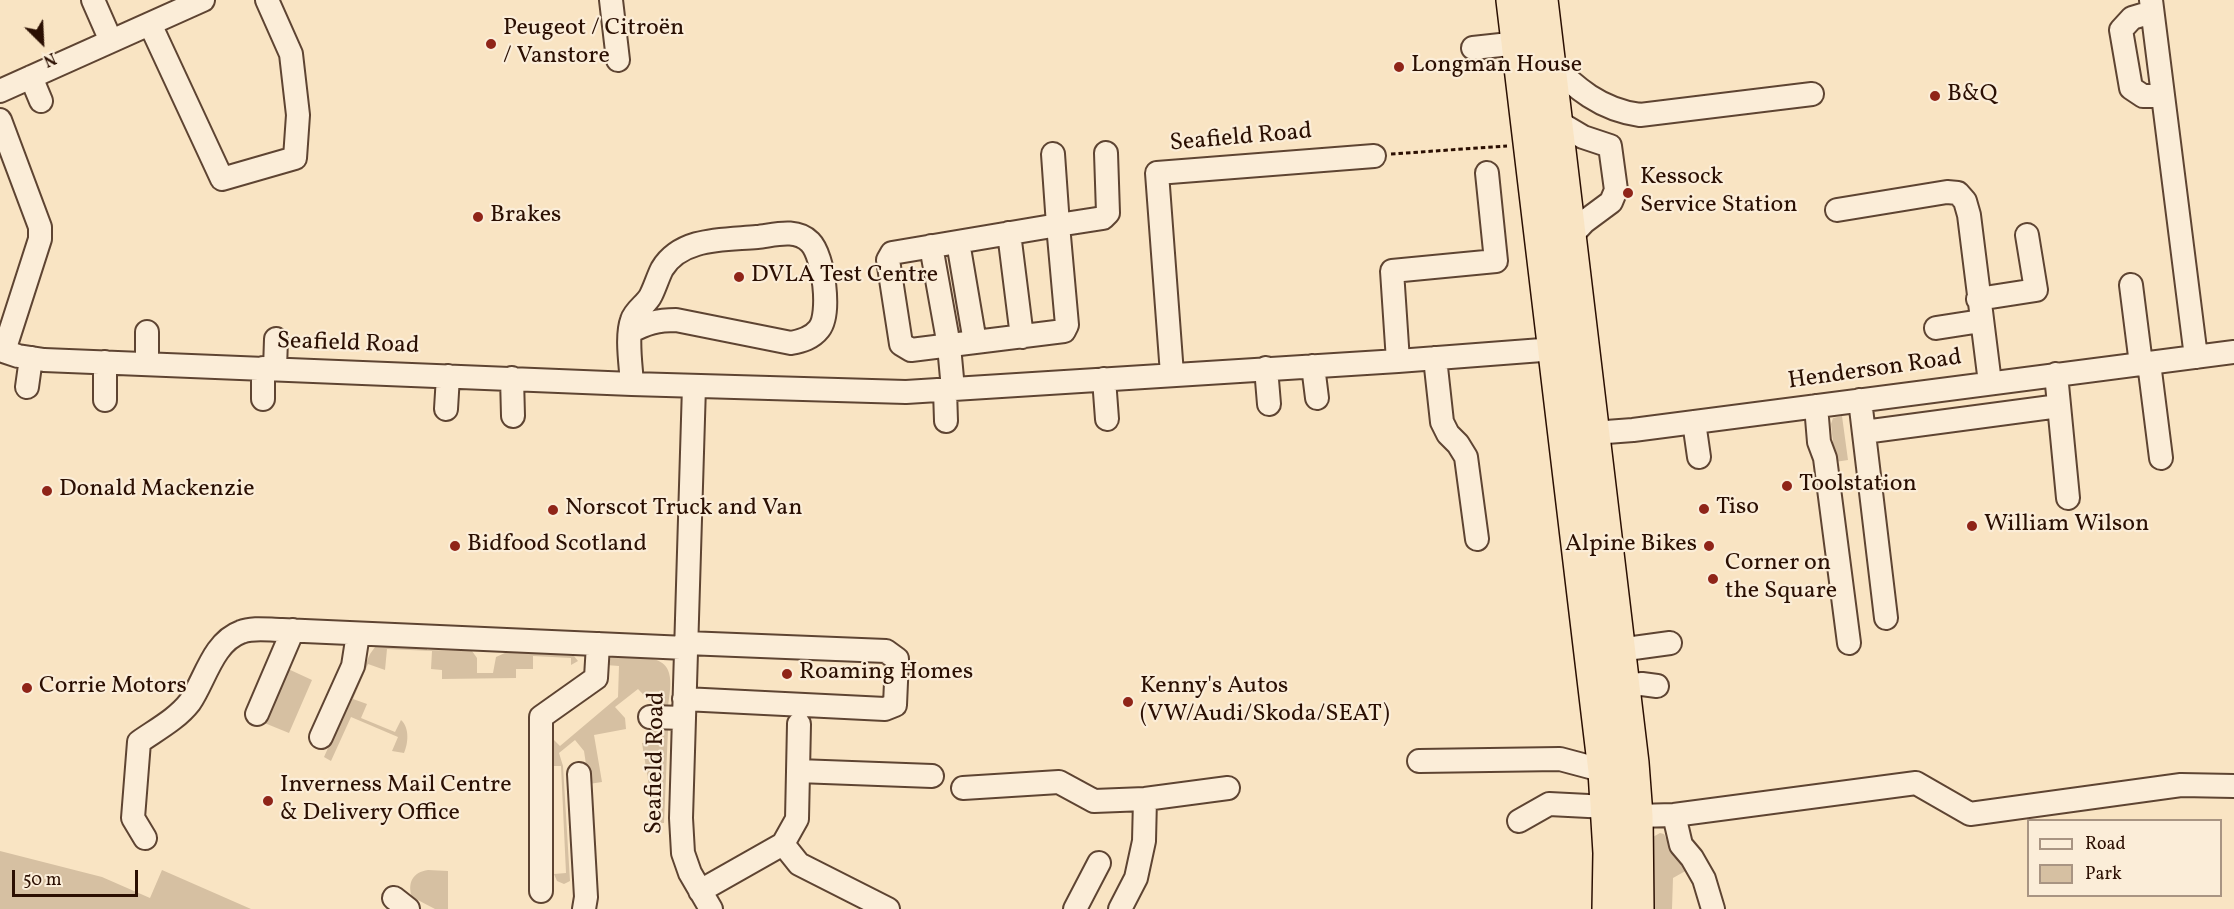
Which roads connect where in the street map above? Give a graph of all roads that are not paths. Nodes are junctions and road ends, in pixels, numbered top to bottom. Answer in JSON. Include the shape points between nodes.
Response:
{"nodes":[{"id":1,"x":93,"y":0,"type":"edge"},
{"id":2,"x":204,"y":0,"type":"edge"},
{"id":3,"x":267,"y":0,"type":"edge"},
{"id":4,"x":611,"y":0,"type":"edge"},
{"id":5,"x":1513,"y":0,"type":"edge"},
{"id":6,"x":1541,"y":0,"type":"edge"},
{"id":7,"x":2152,"y":6,"type":"edge"},
{"id":8,"x":150,"y":24,"type":"junction"},
{"id":9,"x":111,"y":41,"type":"junction"},
{"id":10,"x":1519,"y":43,"type":"junction"},
{"id":11,"x":1473,"y":48,"type":"dead end"},
{"id":12,"x":618,"y":60,"type":"dead end"},
{"id":13,"x":1548,"y":60,"type":"junction"},
{"id":14,"x":31,"y":77,"type":"junction"},
{"id":15,"x":0,"y":91,"type":"edge"},
{"id":16,"x":1812,"y":94,"type":"dead end"},
{"id":17,"x":2163,"y":96,"type":"junction"},
{"id":18,"x":41,"y":101,"type":"dead end"},
{"id":19,"x":0,"y":120,"type":"edge"},
{"id":20,"x":1556,"y":121,"type":"junction"},
{"id":21,"x":1106,"y":153,"type":"dead end"},
{"id":22,"x":1053,"y":154,"type":"dead end"},
{"id":23,"x":1374,"y":156,"type":"road end"},
{"id":24,"x":1487,"y":173,"type":"dead end"},
{"id":25,"x":1837,"y":210,"type":"dead end"},
{"id":26,"x":1058,"y":225,"type":"junction"},
{"id":27,"x":1009,"y":233,"type":"junction"},
{"id":28,"x":2027,"y":235,"type":"dead end"},
{"id":29,"x":1569,"y":237,"type":"junction"},
{"id":30,"x":958,"y":242,"type":"junction"},
{"id":31,"x":931,"y":246,"type":"junction"},
{"id":32,"x":2131,"y":285,"type":"dead end"},
{"id":33,"x":1978,"y":299,"type":"junction"},
{"id":34,"x":1981,"y":321,"type":"junction"},
{"id":35,"x":1936,"y":328,"type":"dead end"},
{"id":36,"x":147,"y":332,"type":"dead end"},
{"id":37,"x":630,"y":332,"type":"junction"},
{"id":38,"x":1022,"y":337,"type":"junction"},
{"id":39,"x":276,"y":339,"type":"dead end"},
{"id":40,"x":975,"y":342,"type":"junction"},
{"id":41,"x":949,"y":346,"type":"junction"},
{"id":42,"x":1555,"y":349,"type":"junction"},
{"id":43,"x":2,"y":350,"type":"edge"},
{"id":44,"x":2234,"y":352,"type":"edge"},
{"id":45,"x":2196,"y":357,"type":"junction"},
{"id":46,"x":31,"y":358,"type":"junction"},
{"id":47,"x":1435,"y":358,"type":"junction"},
{"id":48,"x":1398,"y":361,"type":"junction"},
{"id":49,"x":105,"y":362,"type":"junction"},
{"id":50,"x":2145,"y":363,"type":"junction"},
{"id":51,"x":147,"y":364,"type":"junction"},
{"id":52,"x":1313,"y":366,"type":"junction"},
{"id":53,"x":269,"y":368,"type":"junction"},
{"id":54,"x":1266,"y":368,"type":"junction"},
{"id":55,"x":1172,"y":374,"type":"junction"},
{"id":56,"x":2055,"y":374,"type":"junction"},
{"id":57,"x":447,"y":376,"type":"junction"},
{"id":58,"x":512,"y":378,"type":"junction"},
{"id":59,"x":1104,"y":379,"type":"junction"},
{"id":60,"x":1990,"y":383,"type":"junction"},
{"id":61,"x":632,"y":384,"type":"junction"},
{"id":62,"x":694,"y":386,"type":"junction"},
{"id":63,"x":27,"y":387,"type":"dead end"},
{"id":64,"x":949,"y":389,"type":"junction"},
{"id":65,"x":1317,"y":398,"type":"dead end"},
{"id":66,"x":263,"y":399,"type":"dead end"},
{"id":67,"x":105,"y":400,"type":"dead end"},
{"id":68,"x":1860,"y":400,"type":"junction"},
{"id":69,"x":1269,"y":404,"type":"dead end"},
{"id":70,"x":1816,"y":406,"type":"junction"},
{"id":71,"x":2059,"y":406,"type":"junction"},
{"id":72,"x":446,"y":409,"type":"dead end"},
{"id":73,"x":513,"y":416,"type":"dead end"},
{"id":74,"x":1107,"y":419,"type":"dead end"},
{"id":75,"x":946,"y":421,"type":"dead end"},
{"id":76,"x":1694,"y":422,"type":"junction"},
{"id":77,"x":1579,"y":427,"type":"junction"},
{"id":78,"x":1863,"y":432,"type":"junction"},
{"id":79,"x":1699,"y":457,"type":"dead end"},
{"id":80,"x":2161,"y":458,"type":"dead end"},
{"id":81,"x":2068,"y":498,"type":"dead end"},
{"id":82,"x":1477,"y":539,"type":"dead end"},
{"id":83,"x":1886,"y":618,"type":"dead end"},
{"id":84,"x":288,"y":630,"type":"junction"},
{"id":85,"x":365,"y":634,"type":"junction"},
{"id":86,"x":1670,"y":643,"type":"dead end"},
{"id":87,"x":598,"y":644,"type":"junction"},
{"id":88,"x":1849,"y":644,"type":"dead end"},
{"id":89,"x":686,"y":646,"type":"junction"},
{"id":90,"x":1619,"y":650,"type":"junction"},
{"id":91,"x":1623,"y":686,"type":"junction"},
{"id":92,"x":1657,"y":686,"type":"dead end"},
{"id":93,"x":684,"y":709,"type":"junction"},
{"id":94,"x":253,"y":712,"type":"dead end"},
{"id":95,"x":650,"y":717,"type":"dead end"},
{"id":96,"x":799,"y":724,"type":"dead end"},
{"id":97,"x":321,"y":737,"type":"dead end"},
{"id":98,"x":1419,"y":761,"type":"dead end"},
{"id":99,"x":798,"y":771,"type":"junction"},
{"id":100,"x":1605,"y":771,"type":"junction"},
{"id":101,"x":579,"y":774,"type":"dead end"},
{"id":102,"x":932,"y":776,"type":"dead end"},
{"id":103,"x":2234,"y":786,"type":"edge"},
{"id":104,"x":963,"y":788,"type":"dead end"},
{"id":105,"x":1228,"y":788,"type":"dead end"},
{"id":106,"x":1145,"y":799,"type":"junction"},
{"id":107,"x":1622,"y":811,"type":"junction"},
{"id":108,"x":1674,"y":815,"type":"junction"},
{"id":109,"x":1519,"y":821,"type":"dead end"},
{"id":110,"x":145,"y":838,"type":"dead end"},
{"id":111,"x":783,"y":844,"type":"junction"},
{"id":112,"x":1099,"y":863,"type":"dead end"},
{"id":113,"x":541,"y":891,"type":"dead end"},
{"id":114,"x":706,"y":900,"type":"edge"},
{"id":115,"x":584,"y":909,"type":"edge"},
{"id":116,"x":888,"y":909,"type":"edge"},
{"id":117,"x":1075,"y":909,"type":"edge"},
{"id":118,"x":1120,"y":909,"type":"edge"},
{"id":119,"x":1610,"y":909,"type":"edge"},
{"id":120,"x":1638,"y":909,"type":"edge"},
{"id":121,"x":1713,"y":909,"type":"edge"}],
"edges":[{"from":1,"to":9,"type":"street"},
{"from":2,"to":8,"type":"street"},
{"from":3,"to":8,"type":"street","via":[[291,54],[298,115],[295,158],[222,179]]},
{"from":4,"to":12,"type":"street"},
{"from":5,"to":10,"type":"highway"},
{"from":6,"to":13,"type":"highway"},
{"from":7,"to":17,"type":"street"},
{"from":7,"to":17,"type":"street","via":[[2121,30],[2131,88],[2143,96]]},
{"from":8,"to":9,"type":"street"},
{"from":9,"to":14,"type":"street"},
{"from":10,"to":11,"type":"street"},
{"from":10,"to":42,"type":"highway"},
{"from":13,"to":16,"type":"street","via":[[1590,98],[1615,110],[1640,115]]},
{"from":13,"to":20,"type":"highway"},
{"from":14,"to":15,"type":"street"},
{"from":14,"to":18,"type":"street"},
{"from":17,"to":45,"type":"street"},
{"from":19,"to":43,"type":"street","via":[[40,227],[40,239]]},
{"from":20,"to":29,"type":"highway"},
{"from":20,"to":29,"type":"street","via":[[1583,137],[1610,146],[1616,190],[1611,202]]},
{"from":21,"to":26,"type":"street","via":[[1108,213],[1103,218]]},
{"from":22,"to":26,"type":"street"},
{"from":23,"to":55,"type":"street","name":"Seafield Road","via":[[1157,173]]},
{"from":24,"to":48,"type":"street","via":[[1496,261],[1392,271]]},
{"from":25,"to":33,"type":"street","via":[[1958,193],[1969,215]]},
{"from":26,"to":27,"type":"street"},
{"from":26,"to":38,"type":"street","via":[[1067,325],[1064,332]]},
{"from":27,"to":30,"type":"street"},
{"from":27,"to":38,"type":"street"},
{"from":28,"to":33,"type":"street","via":[[2036,290]]},
{"from":29,"to":77,"type":"highway"},
{"from":30,"to":31,"type":"street"},
{"from":30,"to":40,"type":"street"},
{"from":31,"to":41,"type":"street"},
{"from":31,"to":41,"type":"street","via":[[892,253],[888,260],[901,344],[911,350]]},
{"from":32,"to":50,"type":"street"},
{"from":33,"to":34,"type":"street"},
{"from":34,"to":35,"type":"street"},
{"from":34,"to":60,"type":"street"},
{"from":36,"to":51,"type":"street"},
{"from":37,"to":37,"type":"street","via":[[632,318],[650,298],[662,269],[676,253],[695,244],[794,233],[810,242],[819,260],[825,317],[819,330],[805,341],[791,343],[676,320],[652,322]]},
{"from":37,"to":61,"type":"street"},
{"from":38,"to":40,"type":"street"},
{"from":39,"to":53,"type":"street"},
{"from":40,"to":41,"type":"street"},
{"from":41,"to":64,"type":"street"},
{"from":42,"to":47,"type":"street","name":"Seafield Road"},
{"from":42,"to":77,"type":"highway"},
{"from":43,"to":46,"type":"street","name":"Seafield Road"},
{"from":44,"to":45,"type":"street","name":"Henderson Road"},
{"from":45,"to":50,"type":"street","name":"Henderson Road"},
{"from":46,"to":49,"type":"street","name":"Seafield Road"},
{"from":46,"to":63,"type":"street"},
{"from":47,"to":48,"type":"street","name":"Seafield Road"},
{"from":47,"to":82,"type":"street","via":[[1442,422],[1466,458]]},
{"from":48,"to":52,"type":"street","name":"Seafield Road"},
{"from":49,"to":51,"type":"street","name":"Seafield Road"},
{"from":49,"to":67,"type":"street"},
{"from":50,"to":56,"type":"street","name":"Henderson Road"},
{"from":50,"to":80,"type":"street"},
{"from":51,"to":53,"type":"street","name":"Seafield Road"},
{"from":52,"to":54,"type":"street","name":"Seafield Road"},
{"from":52,"to":65,"type":"street"},
{"from":53,"to":57,"type":"street","name":"Seafield Road"},
{"from":53,"to":66,"type":"street"},
{"from":54,"to":55,"type":"street","name":"Seafield Road"},
{"from":54,"to":69,"type":"street"},
{"from":55,"to":59,"type":"street","name":"Seafield Road"},
{"from":56,"to":60,"type":"street","name":"Henderson Road"},
{"from":56,"to":71,"type":"street"},
{"from":57,"to":58,"type":"street","name":"Seafield Road"},
{"from":57,"to":72,"type":"street"},
{"from":58,"to":61,"type":"street","name":"Seafield Road"},
{"from":58,"to":73,"type":"street"},
{"from":59,"to":64,"type":"street","name":"Seafield Road"},
{"from":59,"to":74,"type":"street"},
{"from":60,"to":68,"type":"street","name":"Henderson Road"},
{"from":61,"to":62,"type":"street","name":"Seafield Road"},
{"from":62,"to":64,"type":"street","name":"Seafield Road","via":[[906,392]]},
{"from":62,"to":89,"type":"street","name":"Seafield Road"},
{"from":64,"to":75,"type":"street"},
{"from":68,"to":70,"type":"street","name":"Henderson Road"},
{"from":68,"to":78,"type":"street"},
{"from":70,"to":76,"type":"street","name":"Henderson Road"},
{"from":70,"to":88,"type":"street"},
{"from":71,"to":78,"type":"street"},
{"from":71,"to":81,"type":"street"},
{"from":76,"to":77,"type":"street","name":"Henderson Road","via":[[1634,430]]},
{"from":76,"to":79,"type":"street"},
{"from":77,"to":90,"type":"highway"},
{"from":77,"to":100,"type":"highway"},
{"from":78,"to":83,"type":"street"},
{"from":84,"to":85,"type":"street"},
{"from":84,"to":94,"type":"street"},
{"from":84,"to":110,"type":"street","via":[[251,630],[230,638],[188,704],[139,742],[133,818]]},
{"from":85,"to":87,"type":"street"},
{"from":85,"to":97,"type":"street"},
{"from":86,"to":90,"type":"street"},
{"from":87,"to":89,"type":"street"},
{"from":87,"to":113,"type":"street","via":[[596,678],[540,717]]},
{"from":89,"to":93,"type":"street","name":"Seafield Road"},
{"from":89,"to":93,"type":"street","via":[[886,651],[897,659],[896,705],[885,709]]},
{"from":90,"to":91,"type":"highway"},
{"from":91,"to":92,"type":"street"},
{"from":91,"to":107,"type":"highway"},
{"from":93,"to":95,"type":"street"},
{"from":93,"to":114,"type":"street","name":"Seafield Road","via":[[683,853]]},
{"from":96,"to":99,"type":"street"},
{"from":98,"to":100,"type":"street","via":[[1560,759]]},
{"from":99,"to":102,"type":"street"},
{"from":99,"to":111,"type":"street","via":[[797,819]]},
{"from":100,"to":107,"type":"highway"},
{"from":101,"to":115,"type":"street"},
{"from":103,"to":108,"type":"street","via":[[2181,785],[1970,814],[1916,783]]},
{"from":104,"to":106,"type":"street","via":[[1059,782],[1094,801]]},
{"from":105,"to":106,"type":"street"},
{"from":106,"to":118,"type":"street","via":[[1144,841],[1136,878]]},
{"from":107,"to":108,"type":"street"},
{"from":107,"to":109,"type":"street","via":[[1549,804]]},
{"from":107,"to":119,"type":"highway"},
{"from":107,"to":120,"type":"highway"},
{"from":108,"to":121,"type":"street","via":[[1681,844],[1704,879]]},
{"from":111,"to":114,"type":"street"},
{"from":111,"to":116,"type":"street","via":[[799,864]]},
{"from":112,"to":117,"type":"street"}]}
